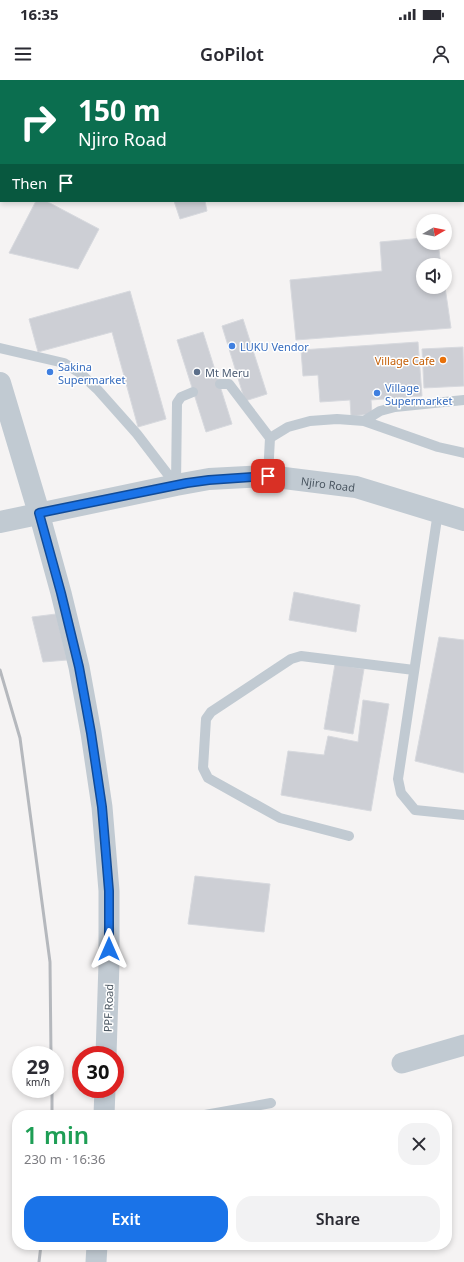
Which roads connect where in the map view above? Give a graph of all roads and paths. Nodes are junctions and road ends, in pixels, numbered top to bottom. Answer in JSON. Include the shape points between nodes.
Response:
{"nodes":[{"id":1,"x":0,"y":348,"type":"edge"},
{"id":2,"x":0,"y":383,"type":"edge"},
{"id":3,"x":220,"y":384,"type":"dead end"},
{"id":4,"x":193,"y":392,"type":"dead end"},
{"id":5,"x":464,"y":400,"type":"edge"},
{"id":6,"x":364,"y":421,"type":"junction"},
{"id":7,"x":270,"y":438,"type":"junction"},
{"id":8,"x":464,"y":453,"type":"edge"},
{"id":9,"x":268,"y":476,"type":"junction"},
{"id":10,"x":176,"y":485,"type":"junction"},
{"id":11,"x":438,"y":512,"type":"junction"},
{"id":12,"x":39,"y":513,"type":"junction"},
{"id":13,"x":464,"y":520,"type":"edge"},
{"id":14,"x":0,"y":522,"type":"edge"},
{"id":15,"x":414,"y":670,"type":"junction"},
{"id":16,"x":464,"y":815,"type":"edge"},
{"id":17,"x":349,"y":836,"type":"dead end"},
{"id":18,"x":464,"y":1045,"type":"edge"},
{"id":19,"x":106,"y":1046,"type":"edge"},
{"id":20,"x":402,"y":1063,"type":"dead end"},
{"id":21,"x":105,"y":1098,"type":"edge"},
{"id":22,"x":271,"y":1103,"type":"dead end"},
{"id":23,"x":104,"y":1110,"type":"edge"},
{"id":24,"x":232,"y":1110,"type":"edge"},
{"id":25,"x":97,"y":1250,"type":"edge"},
{"id":26,"x":96,"y":1262,"type":"edge"}],
"edges":[{"from":1,"to":10,"type":"lane","via":[[64,363],[80,373],[137,434]]},
{"from":2,"to":12,"type":"street"},
{"from":3,"to":7,"type":"lane","via":[[229,384]]},
{"from":4,"to":10,"type":"lane","via":[[180,397],[177,403]]},
{"from":5,"to":6,"type":"lane","via":[[395,407],[380,411]]},
{"from":6,"to":7,"type":"lane","via":[[310,421],[288,428]]},
{"from":6,"to":8,"type":"lane","via":[[438,447]]},
{"from":7,"to":9,"type":"lane"},
{"from":9,"to":10,"type":"street","name":"Njiro Road"},
{"from":9,"to":11,"type":"street","name":"Njiro Road","via":[[356,486]]},
{"from":10,"to":12,"type":"street","name":"Njiro Road"},
{"from":11,"to":13,"type":"street","name":"Njiro Road"},
{"from":11,"to":15,"type":"lane"},
{"from":12,"to":14,"type":"street","name":"Njiro Road"},
{"from":12,"to":19,"type":"street","name":"PPF Road","via":[[79,667],[102,807],[109,891]]},
{"from":15,"to":16,"type":"lane","via":[[398,779],[401,793],[415,810]]},
{"from":15,"to":17,"type":"lane","via":[[301,656],[291,659],[211,712],[206,720],[203,768],[208,778],[280,818]]},
{"from":18,"to":20,"type":"street"},
{"from":21,"to":23,"type":"street"},
{"from":22,"to":24,"type":"lane"},
{"from":25,"to":26,"type":"street"}]}
